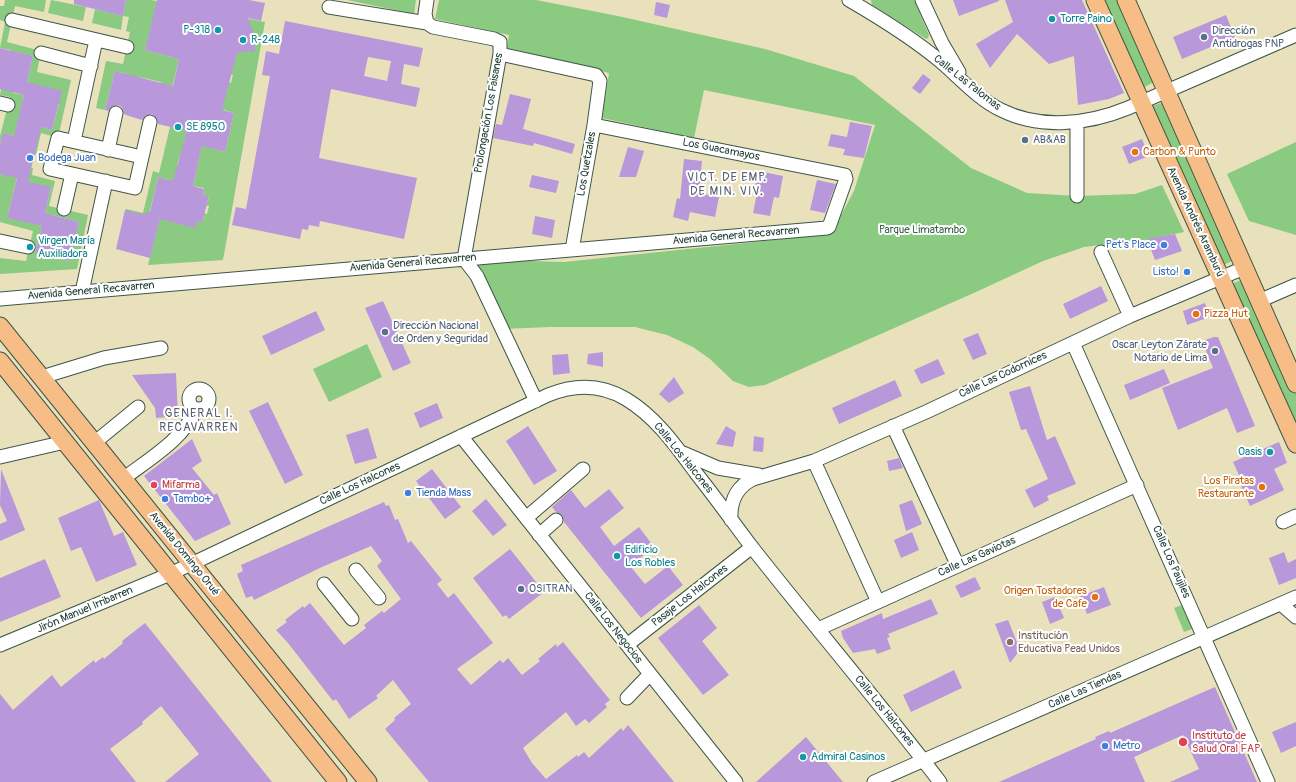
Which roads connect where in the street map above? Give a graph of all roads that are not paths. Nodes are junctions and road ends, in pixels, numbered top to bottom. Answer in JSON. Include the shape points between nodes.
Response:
{"nodes":[{"id":1,"x":427,"y":0,"type":"edge"},
{"id":2,"x":849,"y":0,"type":"edge"},
{"id":3,"x":922,"y":0,"type":"edge"},
{"id":4,"x":1095,"y":0,"type":"edge"},
{"id":5,"x":1126,"y":0,"type":"edge"},
{"id":6,"x":330,"y":8,"type":"dead end"},
{"id":7,"x":12,"y":20,"type":"dead end"},
{"id":8,"x":426,"y":23,"type":"junction"},
{"id":9,"x":1296,"y":35,"type":"edge"},
{"id":10,"x":96,"y":40,"type":"junction"},
{"id":11,"x":127,"y":47,"type":"dead end"},
{"id":12,"x":41,"y":53,"type":"dead end"},
{"id":13,"x":500,"y":54,"type":"junction"},
{"id":14,"x":90,"y":66,"type":"junction"},
{"id":15,"x":965,"y":82,"type":"junction"},
{"id":16,"x":1167,"y":91,"type":"junction"},
{"id":17,"x":1140,"y":102,"type":"junction"},
{"id":18,"x":116,"y":113,"type":"dead end"},
{"id":19,"x":150,"y":122,"type":"dead end"},
{"id":20,"x":1077,"y":123,"type":"junction"},
{"id":21,"x":594,"y":125,"type":"junction"},
{"id":22,"x":74,"y":141,"type":"junction"},
{"id":23,"x":108,"y":150,"type":"junction"},
{"id":24,"x":142,"y":157,"type":"junction"},
{"id":25,"x":72,"y":174,"type":"junction"},
{"id":26,"x":106,"y":181,"type":"junction"},
{"id":27,"x":1077,"y":196,"type":"dead end"},
{"id":28,"x":64,"y":209,"type":"dead end"},
{"id":29,"x":827,"y":228,"type":"joint"},
{"id":30,"x":0,"y":241,"type":"edge"},
{"id":31,"x":28,"y":247,"type":"dead end"},
{"id":32,"x":572,"y":250,"type":"junction"},
{"id":33,"x":1101,"y":252,"type":"dead end"},
{"id":34,"x":464,"y":259,"type":"junction"},
{"id":35,"x":1244,"y":268,"type":"junction"},
{"id":36,"x":1220,"y":278,"type":"junction"},
{"id":37,"x":1296,"y":285,"type":"edge"},
{"id":38,"x":82,"y":292,"type":"junction"},
{"id":39,"x":0,"y":299,"type":"edge"},
{"id":40,"x":1259,"y":300,"type":"junction"},
{"id":41,"x":1130,"y":316,"type":"junction"},
{"id":42,"x":0,"y":326,"type":"edge"},
{"id":43,"x":1073,"y":343,"type":"junction"},
{"id":44,"x":161,"y":348,"type":"dead end"},
{"id":45,"x":0,"y":361,"type":"edge"},
{"id":46,"x":42,"y":377,"type":"junction"},
{"id":47,"x":1296,"y":384,"type":"edge"},
{"id":48,"x":536,"y":401,"type":"junction"},
{"id":49,"x":138,"y":407,"type":"dead end"},
{"id":50,"x":196,"y":409,"type":"dead end"},
{"id":51,"x":893,"y":426,"type":"junction"},
{"id":52,"x":460,"y":436,"type":"junction"},
{"id":53,"x":65,"y":442,"type":"junction"},
{"id":54,"x":94,"y":443,"type":"junction"},
{"id":55,"x":1296,"y":444,"type":"edge"},
{"id":56,"x":680,"y":451,"type":"junction"},
{"id":57,"x":0,"y":457,"type":"edge"},
{"id":58,"x":814,"y":461,"type":"junction"},
{"id":59,"x":583,"y":469,"type":"dead end"},
{"id":60,"x":760,"y":475,"type":"junction"},
{"id":61,"x":123,"y":479,"type":"junction"},
{"id":62,"x":1136,"y":485,"type":"junction"},
{"id":63,"x":1296,"y":516,"type":"edge"},
{"id":64,"x":526,"y":518,"type":"junction"},
{"id":65,"x":556,"y":520,"type":"dead end"},
{"id":66,"x":731,"y":520,"type":"junction"},
{"id":67,"x":1283,"y":522,"type":"dead end"},
{"id":68,"x":539,"y":535,"type":"junction"},
{"id":69,"x":752,"y":547,"type":"junction"},
{"id":70,"x":191,"y":564,"type":"junction"},
{"id":71,"x":958,"y":566,"type":"junction"},
{"id":72,"x":356,"y":570,"type":"dead end"},
{"id":73,"x":170,"y":574,"type":"junction"},
{"id":74,"x":324,"y":584,"type":"dead end"},
{"id":75,"x":1296,"y":597,"type":"edge"},
{"id":76,"x":379,"y":598,"type":"dead end"},
{"id":77,"x":878,"y":602,"type":"junction"},
{"id":78,"x":1281,"y":604,"type":"junction"},
{"id":79,"x":1296,"y":617,"type":"edge"},
{"id":80,"x":352,"y":618,"type":"dead end"},
{"id":81,"x":818,"y":629,"type":"junction"},
{"id":82,"x":1203,"y":638,"type":"junction"},
{"id":83,"x":627,"y":645,"type":"junction"},
{"id":84,"x":0,"y":646,"type":"edge"},
{"id":85,"x":650,"y":674,"type":"junction"},
{"id":86,"x":627,"y":698,"type":"dead end"},
{"id":87,"x":923,"y":760,"type":"junction"},
{"id":88,"x":338,"y":782,"type":"edge"},
{"id":89,"x":368,"y":782,"type":"edge"},
{"id":90,"x":736,"y":782,"type":"edge"},
{"id":91,"x":874,"y":782,"type":"edge"},
{"id":92,"x":940,"y":782,"type":"edge"},
{"id":93,"x":1268,"y":782,"type":"edge"}],
"edges":[{"from":1,"to":8,"type":"street"},
{"from":2,"to":15,"type":"street","name":"Calle Las Palomas","via":[[889,23]]},
{"from":3,"to":15,"type":"street","via":[[942,43]]},
{"from":4,"to":17,"type":"main road","name":"Avenida Andrés Aramburú"},
{"from":5,"to":16,"type":"main road"},
{"from":6,"to":8,"type":"street"},
{"from":7,"to":10,"type":"street"},
{"from":8,"to":13,"type":"street","name":"Prolongación Los Faisanes","via":[[433,27],[497,40],[500,42]]},
{"from":9,"to":16,"type":"street","name":"Calle Las Palomas"},
{"from":10,"to":11,"type":"street"},
{"from":10,"to":14,"type":"street"},
{"from":12,"to":14,"type":"street"},
{"from":13,"to":21,"type":"street","name":"Los Quetzales","via":[[596,75],[600,80]]},
{"from":13,"to":34,"type":"street","name":"Prolongación Los Faisanes"},
{"from":14,"to":22,"type":"street"},
{"from":15,"to":20,"type":"street","name":"Calle Las Palomas","via":[[1001,110],[1036,121]]},
{"from":16,"to":17,"type":"street","name":"Calle Las Palomas"},
{"from":16,"to":35,"type":"main road"},
{"from":17,"to":20,"type":"street","name":"Calle Las Palomas"},
{"from":17,"to":36,"type":"main road","name":"Avenida Andrés Aramburú"},
{"from":18,"to":23,"type":"street"},
{"from":19,"to":24,"type":"street"},
{"from":20,"to":27,"type":"street"},
{"from":21,"to":29,"type":"street","name":"Los Guacamayos","via":[[845,175]]},
{"from":21,"to":32,"type":"street","name":"Los Quetzales"},
{"from":22,"to":23,"type":"street"},
{"from":22,"to":25,"type":"street","via":[[58,138],[50,169]]},
{"from":23,"to":24,"type":"street"},
{"from":24,"to":26,"type":"street","via":[[135,188]]},
{"from":25,"to":26,"type":"street"},
{"from":25,"to":28,"type":"street"},
{"from":26,"to":38,"type":"street"},
{"from":29,"to":32,"type":"street","name":"Avenida General Recavarren"},
{"from":30,"to":31,"type":"street"},
{"from":32,"to":34,"type":"street","name":"Avenida General Recavarren"},
{"from":33,"to":41,"type":"street"},
{"from":34,"to":38,"type":"street","name":"Avenida General Recavarren"},
{"from":34,"to":48,"type":"street","via":[[477,276]]},
{"from":35,"to":36,"type":"street","name":"Calle Las Codornices"},
{"from":35,"to":40,"type":"main road"},
{"from":36,"to":41,"type":"street","name":"Calle Las Codornices"},
{"from":36,"to":55,"type":"main road","name":"Avenida Andrés Aramburú"},
{"from":37,"to":40,"type":"street"},
{"from":38,"to":39,"type":"street","name":"Avenida General Recavarren"},
{"from":40,"to":47,"type":"main road"},
{"from":41,"to":43,"type":"street","name":"Calle Las Codornices"},
{"from":42,"to":46,"type":"main road","name":"Avenida Domingo Orué"},
{"from":43,"to":51,"type":"street","name":"Calle Las Codornices"},
{"from":43,"to":62,"type":"street","name":"Calle Los Paujiles"},
{"from":44,"to":46,"type":"street","via":[[104,358]]},
{"from":45,"to":53,"type":"main road","name":"Avenida Domingo Orué"},
{"from":46,"to":54,"type":"main road","name":"Avenida Domingo Orué"},
{"from":48,"to":52,"type":"street","name":"Calle Los Halcones"},
{"from":48,"to":56,"type":"street","name":"Calle Los Halcones","via":[[558,391],[577,387],[594,387],[609,391],[646,413]]},
{"from":49,"to":54,"type":"street"},
{"from":50,"to":61,"type":"street","via":[[180,434]]},
{"from":51,"to":58,"type":"street","name":"Calle Las Codornices"},
{"from":51,"to":71,"type":"street"},
{"from":52,"to":64,"type":"street","name":"Calle Los Negocios"},
{"from":52,"to":70,"type":"street","name":"Calle Los Halcones"},
{"from":53,"to":57,"type":"street"},
{"from":53,"to":73,"type":"main road","name":"Avenida Domingo Orué"},
{"from":54,"to":61,"type":"main road","name":"Avenida Domingo Orué"},
{"from":56,"to":60,"type":"street","name":"Calle Las Codornices","via":[[718,468]]},
{"from":56,"to":66,"type":"street","name":"Calle Los Halcones"},
{"from":58,"to":60,"type":"street","name":"Calle Las Codornices"},
{"from":58,"to":77,"type":"street"},
{"from":59,"to":64,"type":"street"},
{"from":60,"to":66,"type":"street","name":"Calle Las Codornices","via":[[738,490],[732,503]]},
{"from":61,"to":70,"type":"main road","name":"Avenida Domingo Orué"},
{"from":62,"to":71,"type":"street","name":"Calle Las Gaviotas"},
{"from":62,"to":82,"type":"street","name":"Calle Los Paujiles"},
{"from":63,"to":67,"type":"street"},
{"from":64,"to":68,"type":"street","name":"Calle Los Negocios"},
{"from":65,"to":68,"type":"street"},
{"from":66,"to":69,"type":"street","name":"Calle Los Halcones"},
{"from":68,"to":83,"type":"street","name":"Calle Los Negocios"},
{"from":69,"to":81,"type":"street","name":"Calle Los Halcones"},
{"from":69,"to":83,"type":"street","name":"Pasaje Los Halcones"},
{"from":70,"to":73,"type":"street","name":"Calle Los Halcones"},
{"from":70,"to":89,"type":"main road","name":"Avenida Domingo Orué"},
{"from":71,"to":77,"type":"street","name":"Calle Las Gaviotas"},
{"from":72,"to":76,"type":"street"},
{"from":73,"to":84,"type":"street","name":"Jirón Manuel Irribarren"},
{"from":73,"to":88,"type":"main road","name":"Avenida Domingo Orué"},
{"from":74,"to":80,"type":"street"},
{"from":75,"to":78,"type":"street","name":"Calle Las Tiendas"},
{"from":77,"to":81,"type":"street","name":"Calle Las Gaviotas"},
{"from":78,"to":79,"type":"street"},
{"from":78,"to":82,"type":"street","name":"Calle Las Tiendas"},
{"from":81,"to":87,"type":"street","name":"Calle Los Halcones"},
{"from":82,"to":87,"type":"street","name":"Calle Las Tiendas"},
{"from":82,"to":93,"type":"street","name":"Calle Los Paujiles"},
{"from":83,"to":85,"type":"street","name":"Calle Los Negocios"},
{"from":85,"to":86,"type":"street"},
{"from":85,"to":90,"type":"street","name":"Calle Los Negocios"},
{"from":87,"to":91,"type":"street","name":"Calle Las Tiendas"},
{"from":87,"to":92,"type":"street","name":"Calle Los Halcones"}]}
